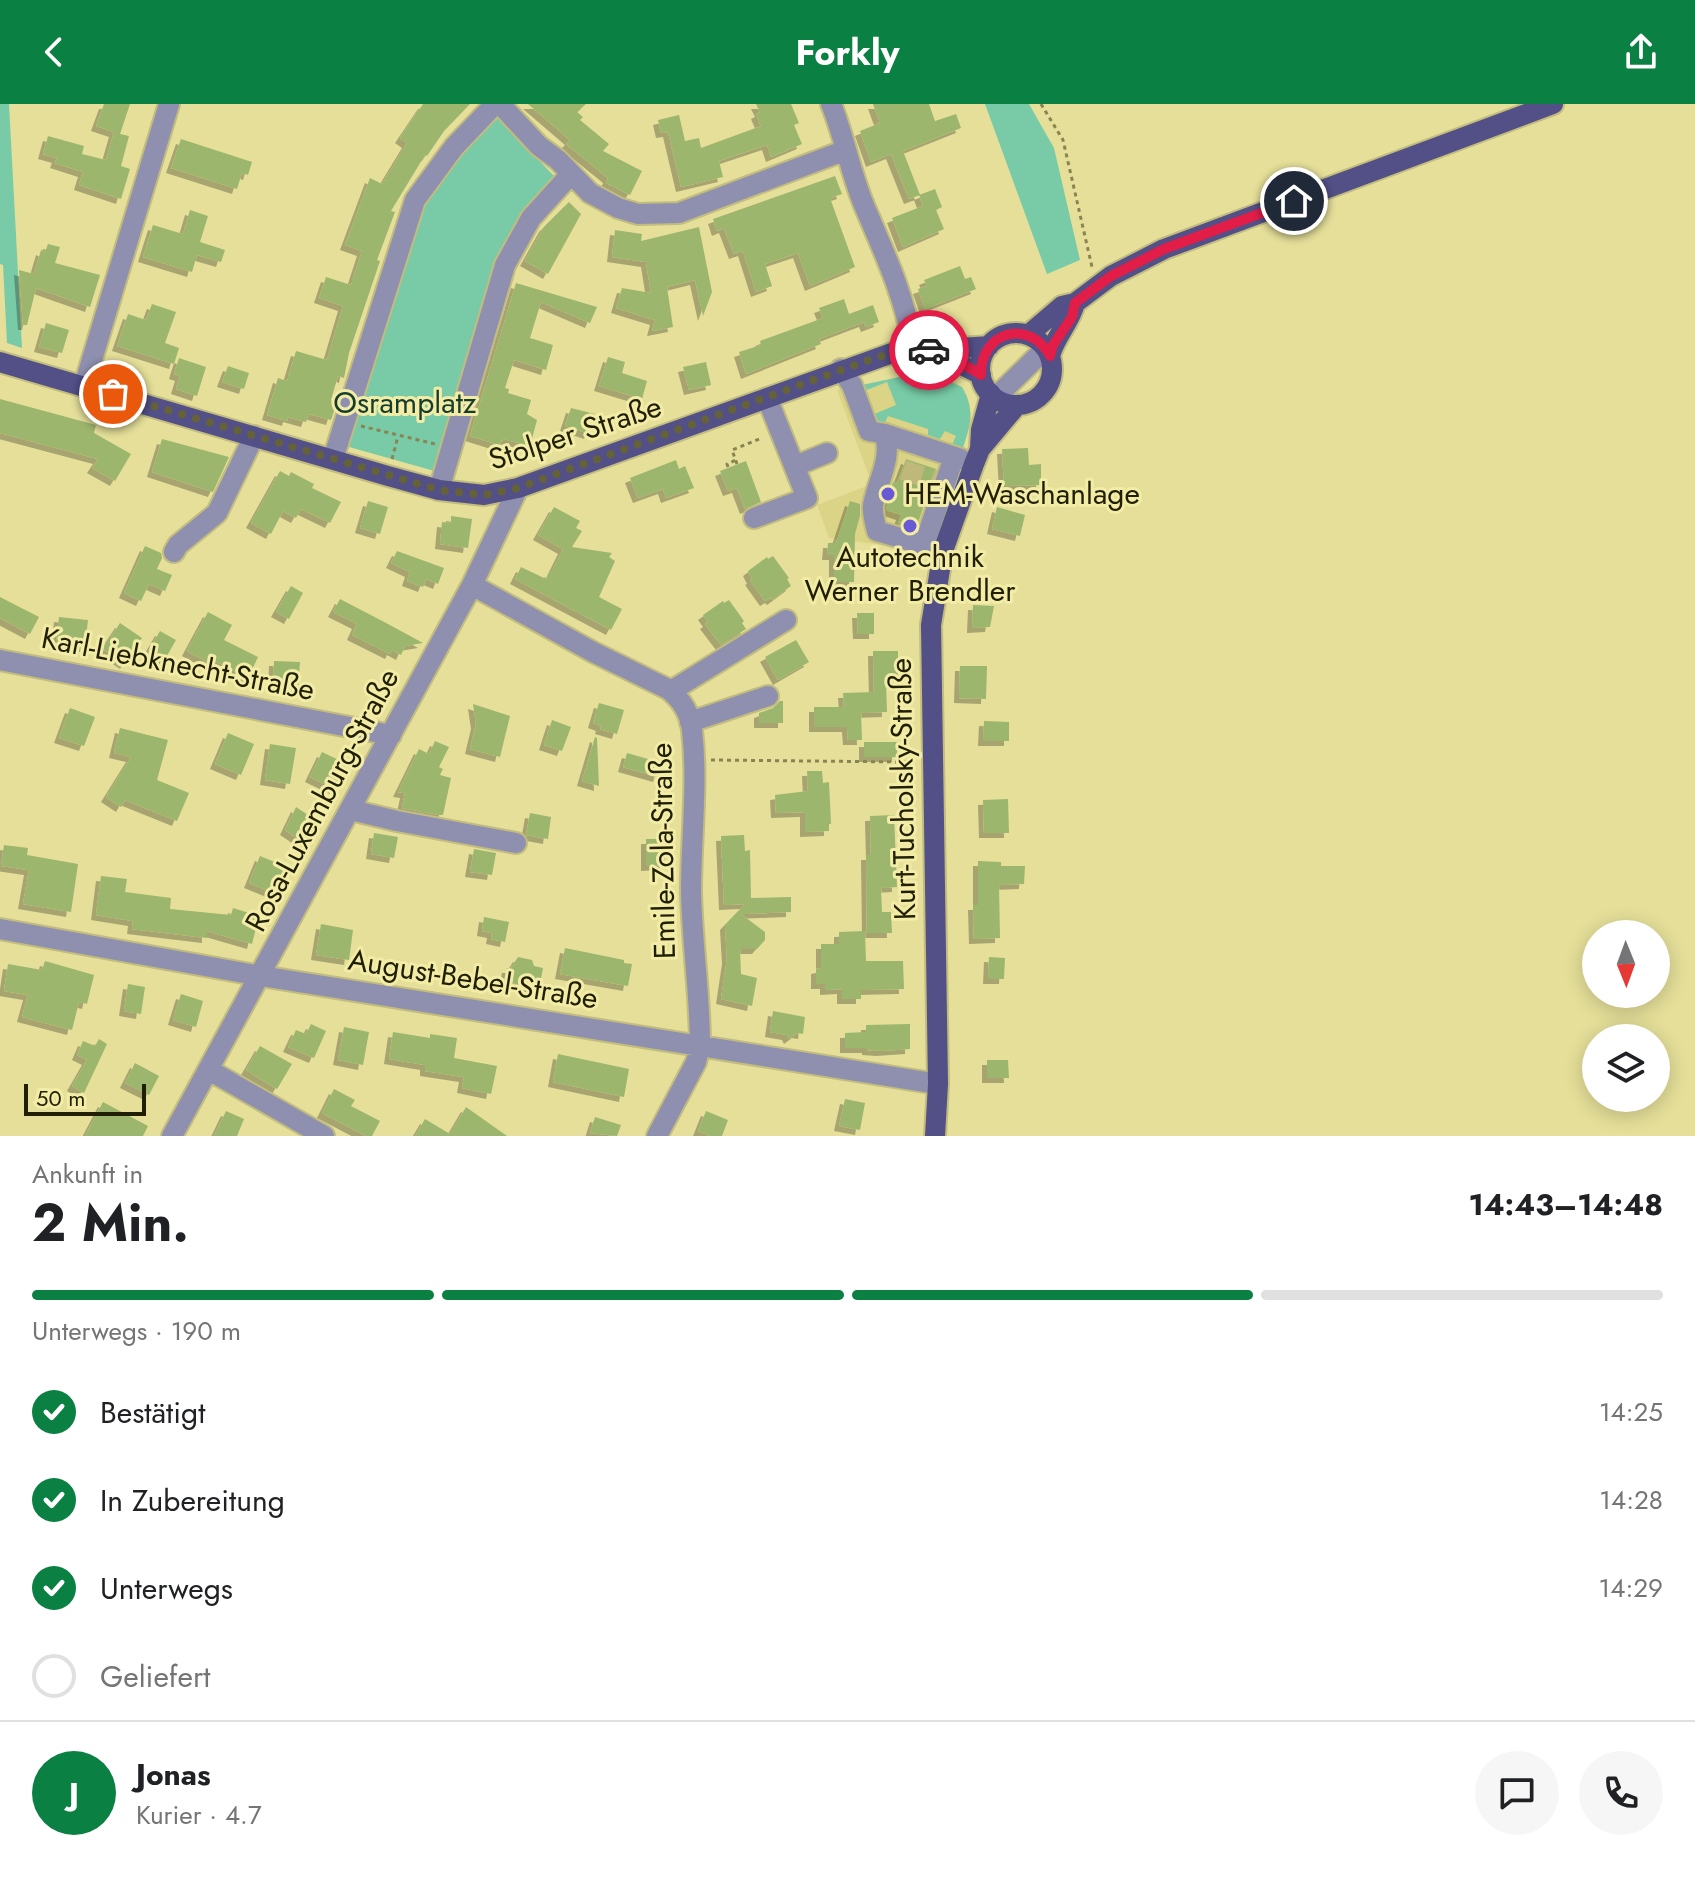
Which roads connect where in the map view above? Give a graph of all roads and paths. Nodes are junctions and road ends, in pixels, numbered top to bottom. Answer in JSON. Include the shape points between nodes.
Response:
{"nodes":[{"id":1,"x":169,"y":104,"type":"edge"},
{"id":2,"x":498,"y":104,"type":"edge"},
{"id":3,"x":831,"y":104,"type":"edge"},
{"id":4,"x":1041,"y":104,"type":"edge"},
{"id":5,"x":1553,"y":104,"type":"edge"},
{"id":6,"x":846,"y":150,"type":"junction"},
{"id":7,"x":570,"y":175,"type":"junction"},
{"id":8,"x":1091,"y":266,"type":"dead end"},
{"id":9,"x":1075,"y":303,"type":"junction"},
{"id":10,"x":1028,"y":335,"type":"junction"},
{"id":11,"x":989,"y":346,"type":"junction"},
{"id":12,"x":913,"y":350,"type":"junction"},
{"id":13,"x":935,"y":351,"type":"junction"},
{"id":14,"x":1048,"y":352,"type":"junction"},
{"id":15,"x":0,"y":362,"type":"edge"},
{"id":16,"x":841,"y":369,"type":"junction"},
{"id":17,"x":981,"y":375,"type":"junction"},
{"id":18,"x":84,"y":386,"type":"junction"},
{"id":19,"x":993,"y":396,"type":"junction"},
{"id":20,"x":767,"y":398,"type":"junction"},
{"id":21,"x":1017,"y":405,"type":"junction"},
{"id":22,"x":345,"y":422,"type":"junction"},
{"id":23,"x":781,"y":431,"type":"junction"},
{"id":24,"x":254,"y":436,"type":"junction"},
{"id":25,"x":398,"y":436,"type":"junction"},
{"id":26,"x":451,"y":448,"type":"junction"},
{"id":27,"x":980,"y":449,"type":"junction"},
{"id":28,"x":827,"y":453,"type":"dead end"},
{"id":29,"x":890,"y":453,"type":"junction"},
{"id":30,"x":333,"y":459,"type":"junction"},
{"id":31,"x":795,"y":466,"type":"junction"},
{"id":32,"x":728,"y":467,"type":"dead end"},
{"id":33,"x":388,"y":476,"type":"junction"},
{"id":34,"x":518,"y":488,"type":"junction"},
{"id":35,"x":439,"y":490,"type":"junction"},
{"id":36,"x":754,"y":518,"type":"dead end"},
{"id":37,"x":174,"y":552,"type":"dead end"},
{"id":38,"x":472,"y":585,"type":"junction"},
{"id":39,"x":786,"y":620,"type":"dead end"},
{"id":40,"x":0,"y":660,"type":"edge"},
{"id":41,"x":671,"y":691,"type":"junction"},
{"id":42,"x":768,"y":696,"type":"dead end"},
{"id":43,"x":690,"y":722,"type":"junction"},
{"id":44,"x":391,"y":735,"type":"junction"},
{"id":45,"x":692,"y":760,"type":"junction"},
{"id":46,"x":907,"y":762,"type":"dead end"},
{"id":47,"x":351,"y":810,"type":"junction"},
{"id":48,"x":516,"y":843,"type":"dead end"},
{"id":49,"x":0,"y":929,"type":"edge"},
{"id":50,"x":261,"y":976,"type":"junction"},
{"id":51,"x":700,"y":1045,"type":"junction"},
{"id":52,"x":209,"y":1070,"type":"junction"},
{"id":53,"x":938,"y":1084,"type":"junction"},
{"id":54,"x":172,"y":1136,"type":"edge"},
{"id":55,"x":324,"y":1136,"type":"edge"},
{"id":56,"x":657,"y":1136,"type":"edge"},
{"id":57,"x":935,"y":1136,"type":"edge"}],
"edges":[{"from":1,"to":18,"type":"street"},
{"from":2,"to":7,"type":"street"},
{"from":2,"to":22,"type":"street","via":[[454,147],[415,200]]},
{"from":3,"to":6,"type":"street"},
{"from":4,"to":8,"type":"path","via":[[1063,140]]},
{"from":5,"to":9,"type":"main road","via":[[1164,249],[1111,276]]},
{"from":6,"to":7,"type":"street","via":[[668,215],[618,208]]},
{"from":6,"to":12,"type":"street","via":[[902,304]]},
{"from":7,"to":26,"type":"street","via":[[531,218],[505,265]]},
{"from":9,"to":10,"type":"main road","via":[[1062,306]]},
{"from":9,"to":14,"type":"main road","via":[[1072,317]]},
{"from":10,"to":11,"type":"main road","name":"Stolper Straße","via":[[1014,333]]},
{"from":10,"to":14,"type":"main road"},
{"from":11,"to":13,"type":"main road","name":"Stolper Straße"},
{"from":11,"to":17,"type":"main road"},
{"from":12,"to":13,"type":"main road","name":"Stolper Straße"},
{"from":12,"to":16,"type":"main road","name":"Stolper Straße"},
{"from":13,"to":17,"type":"main road","name":"Stolper Straße"},
{"from":14,"to":19,"type":"street"},
{"from":14,"to":21,"type":"main road","name":"Kurt-Tucholsky-Straße","via":[[1049,383],[1042,394]]},
{"from":15,"to":18,"type":"main road","name":"Stolper Straße"},
{"from":16,"to":20,"type":"main road","name":"Stolper Straße"},
{"from":16,"to":29,"type":"street","via":[[869,431]]},
{"from":17,"to":19,"type":"main road"},
{"from":18,"to":24,"type":"main road","name":"Stolper Straße"},
{"from":19,"to":21,"type":"main road"},
{"from":19,"to":27,"type":"main road","name":"Kurt-Tucholsky-Straße"},
{"from":20,"to":23,"type":"street"},
{"from":20,"to":34,"type":"main road","name":"Stolper Straße"},
{"from":21,"to":27,"type":"main road","name":"Kurt-Tucholsky-Straße"},
{"from":22,"to":25,"type":"path"},
{"from":22,"to":30,"type":"street"},
{"from":23,"to":31,"type":"street"},
{"from":23,"to":32,"type":"path","via":[[732,450],[736,462]]},
{"from":24,"to":30,"type":"main road","name":"Stolper Straße"},
{"from":24,"to":37,"type":"street","via":[[217,513]]},
{"from":25,"to":26,"type":"path"},
{"from":25,"to":33,"type":"path"},
{"from":26,"to":35,"type":"street"},
{"from":27,"to":53,"type":"main road","name":"Kurt-Tucholsky-Straße","via":[[943,551],[931,625]]},
{"from":28,"to":31,"type":"street"},
{"from":29,"to":29,"type":"street","via":[[950,470],[924,545],[877,531],[872,508]]},
{"from":30,"to":33,"type":"main road","name":"Stolper Straße"},
{"from":31,"to":36,"type":"street","via":[[807,498]]},
{"from":33,"to":35,"type":"main road","name":"Stolper Straße"},
{"from":34,"to":35,"type":"main road","name":"Stolper Straße","via":[[484,495]]},
{"from":34,"to":38,"type":"street","name":"Rosa-Luxemburg-Straße"},
{"from":38,"to":41,"type":"street"},
{"from":38,"to":44,"type":"street","name":"Rosa-Luxemburg-Straße"},
{"from":39,"to":41,"type":"street"},
{"from":40,"to":44,"type":"street","name":"Karl-Liebknecht-Straße"},
{"from":41,"to":43,"type":"street","name":"Emile-Zola-Straße"},
{"from":42,"to":43,"type":"street"},
{"from":43,"to":45,"type":"street","name":"Emile-Zola-Straße"},
{"from":44,"to":47,"type":"street","name":"Rosa-Luxemburg-Straße"},
{"from":45,"to":46,"type":"path"},
{"from":45,"to":51,"type":"street","name":"Emile-Zola-Straße","via":[[691,896]]},
{"from":47,"to":48,"type":"street"},
{"from":47,"to":50,"type":"street","name":"Rosa-Luxemburg-Straße"},
{"from":49,"to":50,"type":"street","name":"August-Bebel-Straße"},
{"from":50,"to":51,"type":"street","name":"August-Bebel-Straße"},
{"from":50,"to":52,"type":"street","name":"Rosa-Luxemburg-Straße"},
{"from":51,"to":53,"type":"street","name":"August-Bebel-Straße"},
{"from":51,"to":56,"type":"street","name":"Emile-Zola-Straße"},
{"from":52,"to":54,"type":"street","name":"Rosa-Luxemburg-Straße"},
{"from":52,"to":55,"type":"street"},
{"from":53,"to":57,"type":"main road","name":"Kurt-Tucholsky-Straße"}]}
